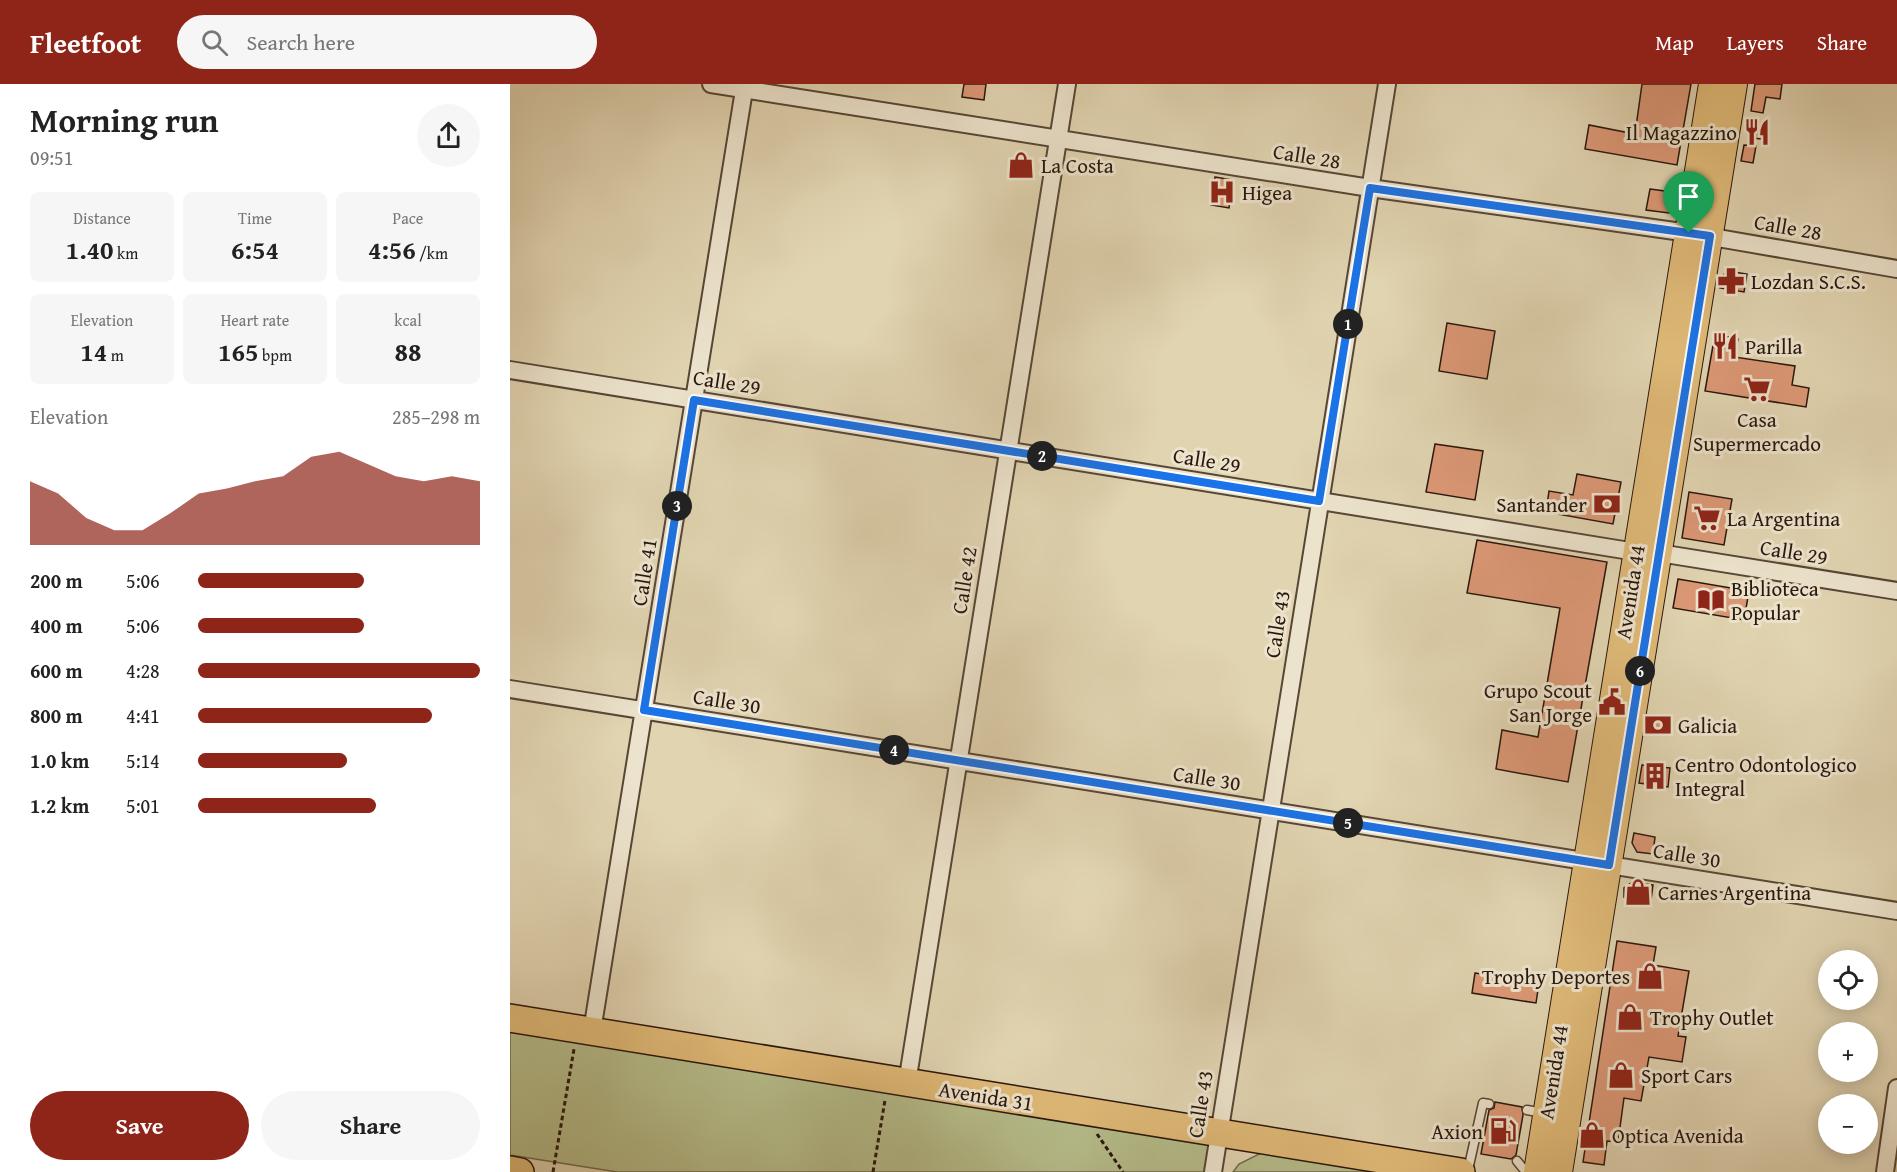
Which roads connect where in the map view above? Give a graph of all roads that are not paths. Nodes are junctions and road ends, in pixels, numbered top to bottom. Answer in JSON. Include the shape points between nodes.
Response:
{"nodes":[{"id":1,"x":711,"y":84,"type":"edge"},
{"id":2,"x":1067,"y":84,"type":"edge"},
{"id":3,"x":1387,"y":84,"type":"edge"},
{"id":4,"x":1712,"y":84,"type":"edge"},
{"id":5,"x":1734,"y":84,"type":"edge"},
{"id":6,"x":744,"y":87,"type":"edge"},
{"id":7,"x":1058,"y":139,"type":"junction"},
{"id":8,"x":1370,"y":188,"type":"junction"},
{"id":9,"x":1699,"y":234,"type":"junction"},
{"id":10,"x":1897,"y":269,"type":"edge"},
{"id":11,"x":510,"y":370,"type":"edge"},
{"id":12,"x":694,"y":400,"type":"junction"},
{"id":13,"x":1008,"y":450,"type":"junction"},
{"id":14,"x":1319,"y":501,"type":"junction"},
{"id":15,"x":1647,"y":553,"type":"junction"},
{"id":16,"x":1897,"y":591,"type":"edge"},
{"id":17,"x":510,"y":689,"type":"edge"},
{"id":18,"x":644,"y":710,"type":"junction"},
{"id":19,"x":958,"y":761,"type":"junction"},
{"id":20,"x":1269,"y":810,"type":"junction"},
{"id":21,"x":1597,"y":863,"type":"junction"},
{"id":22,"x":1897,"y":911,"type":"edge"},
{"id":23,"x":510,"y":1018,"type":"edge"},
{"id":24,"x":585,"y":1030,"type":"junction"},
{"id":25,"x":897,"y":1082,"type":"junction"},
{"id":26,"x":1897,"y":1088,"type":"edge"},
{"id":27,"x":1489,"y":1104,"type":"dead end"},
{"id":28,"x":1218,"y":1133,"type":"junction"},
{"id":29,"x":1527,"y":1166,"type":"edge"},
{"id":30,"x":510,"y":1170,"type":"edge"},
{"id":31,"x":520,"y":1172,"type":"edge"},
{"id":32,"x":1213,"y":1172,"type":"edge"},
{"id":33,"x":1461,"y":1172,"type":"edge"},
{"id":34,"x":1467,"y":1172,"type":"edge"},
{"id":35,"x":1526,"y":1172,"type":"edge"},
{"id":36,"x":1559,"y":1172,"type":"edge"},
{"id":37,"x":1885,"y":1172,"type":"edge"}],
"edges":[{"from":1,"to":6,"type":"street","name":"Calle 28"},
{"from":2,"to":7,"type":"street","name":"Calle 42"},
{"from":3,"to":8,"type":"street","name":"Calle 43"},
{"from":4,"to":9,"type":"main road","name":"Avenida 44"},
{"from":5,"to":9,"type":"main road","name":"Avenida 44"},
{"from":6,"to":7,"type":"street","name":"Calle 28"},
{"from":6,"to":12,"type":"street","name":"Calle 41"},
{"from":7,"to":8,"type":"street","name":"Calle 28"},
{"from":7,"to":13,"type":"street","name":"Calle 42"},
{"from":8,"to":9,"type":"street","name":"Calle 28"},
{"from":8,"to":14,"type":"street","name":"Calle 43"},
{"from":9,"to":10,"type":"street","name":"Calle 28"},
{"from":9,"to":15,"type":"main road","name":"Avenida 44"},
{"from":11,"to":12,"type":"street","name":"Calle 29"},
{"from":12,"to":13,"type":"street","name":"Calle 29"},
{"from":12,"to":18,"type":"street","name":"Calle 41"},
{"from":13,"to":14,"type":"street","name":"Calle 29"},
{"from":13,"to":19,"type":"street","name":"Calle 42"},
{"from":14,"to":15,"type":"street","name":"Calle 29"},
{"from":14,"to":20,"type":"street","name":"Calle 43"},
{"from":15,"to":16,"type":"street","name":"Calle 29"},
{"from":15,"to":21,"type":"main road","name":"Avenida 44"},
{"from":17,"to":18,"type":"street","name":"Calle 30"},
{"from":18,"to":19,"type":"street","name":"Calle 30"},
{"from":18,"to":24,"type":"street","name":"Calle 41"},
{"from":19,"to":20,"type":"street","name":"Calle 30"},
{"from":19,"to":25,"type":"street","name":"Calle 42"},
{"from":20,"to":21,"type":"street","name":"Calle 30"},
{"from":20,"to":28,"type":"street","name":"Calle 43"},
{"from":21,"to":22,"type":"street","name":"Calle 30"},
{"from":21,"to":29,"type":"main road","name":"Avenida 44"},
{"from":21,"to":36,"type":"main road","name":"Avenida 44"},
{"from":23,"to":24,"type":"highway","name":"Avenida 31"},
{"from":24,"to":25,"type":"highway","name":"Avenida 31"},
{"from":25,"to":28,"type":"highway","name":"Avenida 31"},
{"from":26,"to":37,"type":"street"},
{"from":27,"to":34,"type":"lane","via":[[1483,1103],[1478,1140]]},
{"from":28,"to":32,"type":"street","name":"Calle 43"},
{"from":28,"to":33,"type":"highway","name":"Avenida 31"},
{"from":29,"to":35,"type":"lane"},
{"from":30,"to":31,"type":"highway"}]}
